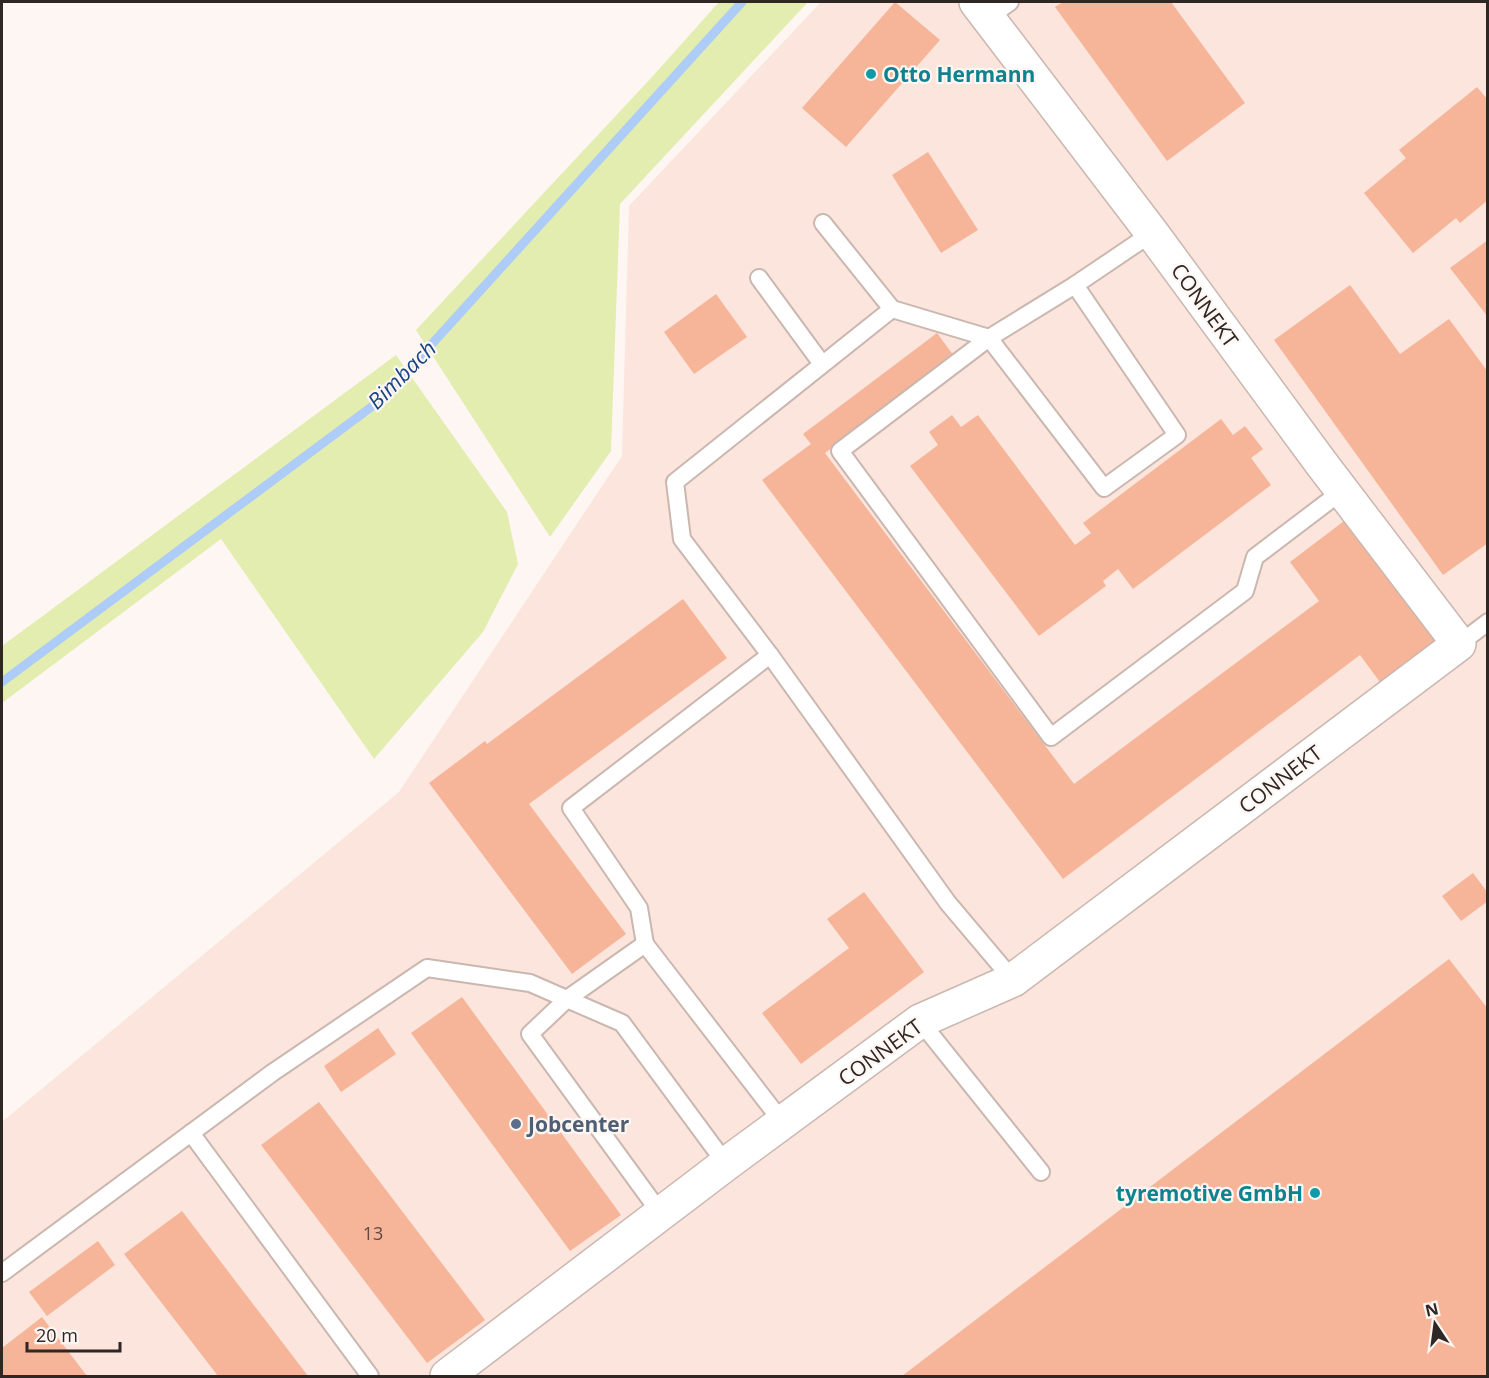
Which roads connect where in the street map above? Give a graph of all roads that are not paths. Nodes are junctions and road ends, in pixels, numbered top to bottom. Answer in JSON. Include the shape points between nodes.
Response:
{"nodes":[{"id":1,"x":992,"y":7,"type":"edge"},
{"id":2,"x":823,"y":223,"type":"dead end"},
{"id":3,"x":1152,"y":233,"type":"junction"},
{"id":4,"x":759,"y":278,"type":"dead end"},
{"id":5,"x":1075,"y":285,"type":"junction"},
{"id":6,"x":892,"y":309,"type":"junction"},
{"id":7,"x":989,"y":338,"type":"junction"},
{"id":8,"x":822,"y":364,"type":"junction"},
{"id":9,"x":1342,"y":491,"type":"junction"},
{"id":10,"x":1488,"y":622,"type":"edge"},
{"id":11,"x":1459,"y":644,"type":"junction"},
{"id":12,"x":770,"y":655,"type":"junction"},
{"id":13,"x":645,"y":944,"type":"junction"},
{"id":14,"x":1013,"y":980,"type":"junction"},
{"id":15,"x":567,"y":999,"type":"junction"},
{"id":16,"x":920,"y":1020,"type":"junction"},
{"id":17,"x":783,"y":1123,"type":"junction"},
{"id":18,"x":191,"y":1133,"type":"junction"},
{"id":19,"x":726,"y":1164,"type":"junction"},
{"id":20,"x":1041,"y":1172,"type":"dead end"},
{"id":21,"x":661,"y":1214,"type":"junction"},
{"id":22,"x":2,"y":1273,"type":"edge"},
{"id":23,"x":370,"y":1377,"type":"edge"},
{"id":24,"x":447,"y":1377,"type":"edge"}],
"edges":[{"from":1,"to":3,"type":"street","name":"CONNEKT"},
{"from":2,"to":6,"type":"lane"},
{"from":3,"to":5,"type":"lane"},
{"from":3,"to":9,"type":"street","name":"CONNEKT"},
{"from":4,"to":8,"type":"lane"},
{"from":5,"to":7,"type":"lane"},
{"from":5,"to":7,"type":"lane","via":[[1177,435],[1104,489]]},
{"from":6,"to":7,"type":"lane"},
{"from":6,"to":8,"type":"lane"},
{"from":7,"to":9,"type":"lane","via":[[840,451],[1051,737],[1245,591],[1255,557]]},
{"from":8,"to":12,"type":"lane","via":[[675,482],[682,539]]},
{"from":9,"to":11,"type":"street","name":"CONNEKT"},
{"from":10,"to":11,"type":"lane"},
{"from":11,"to":14,"type":"street","name":"CONNEKT"},
{"from":12,"to":13,"type":"lane","via":[[571,808],[639,908]]},
{"from":12,"to":14,"type":"lane","via":[[948,903]]},
{"from":13,"to":15,"type":"lane"},
{"from":13,"to":17,"type":"lane"},
{"from":14,"to":16,"type":"street","name":"CONNEKT"},
{"from":15,"to":18,"type":"lane","via":[[530,983],[427,968]]},
{"from":15,"to":19,"type":"lane","via":[[622,1023]]},
{"from":15,"to":21,"type":"lane","via":[[530,1034]]},
{"from":16,"to":17,"type":"street","name":"CONNEKT"},
{"from":16,"to":20,"type":"lane"},
{"from":17,"to":19,"type":"street","name":"CONNEKT"},
{"from":18,"to":22,"type":"lane"},
{"from":18,"to":23,"type":"lane"},
{"from":19,"to":21,"type":"street","name":"CONNEKT"},
{"from":21,"to":24,"type":"street","name":"CONNEKT"}]}
